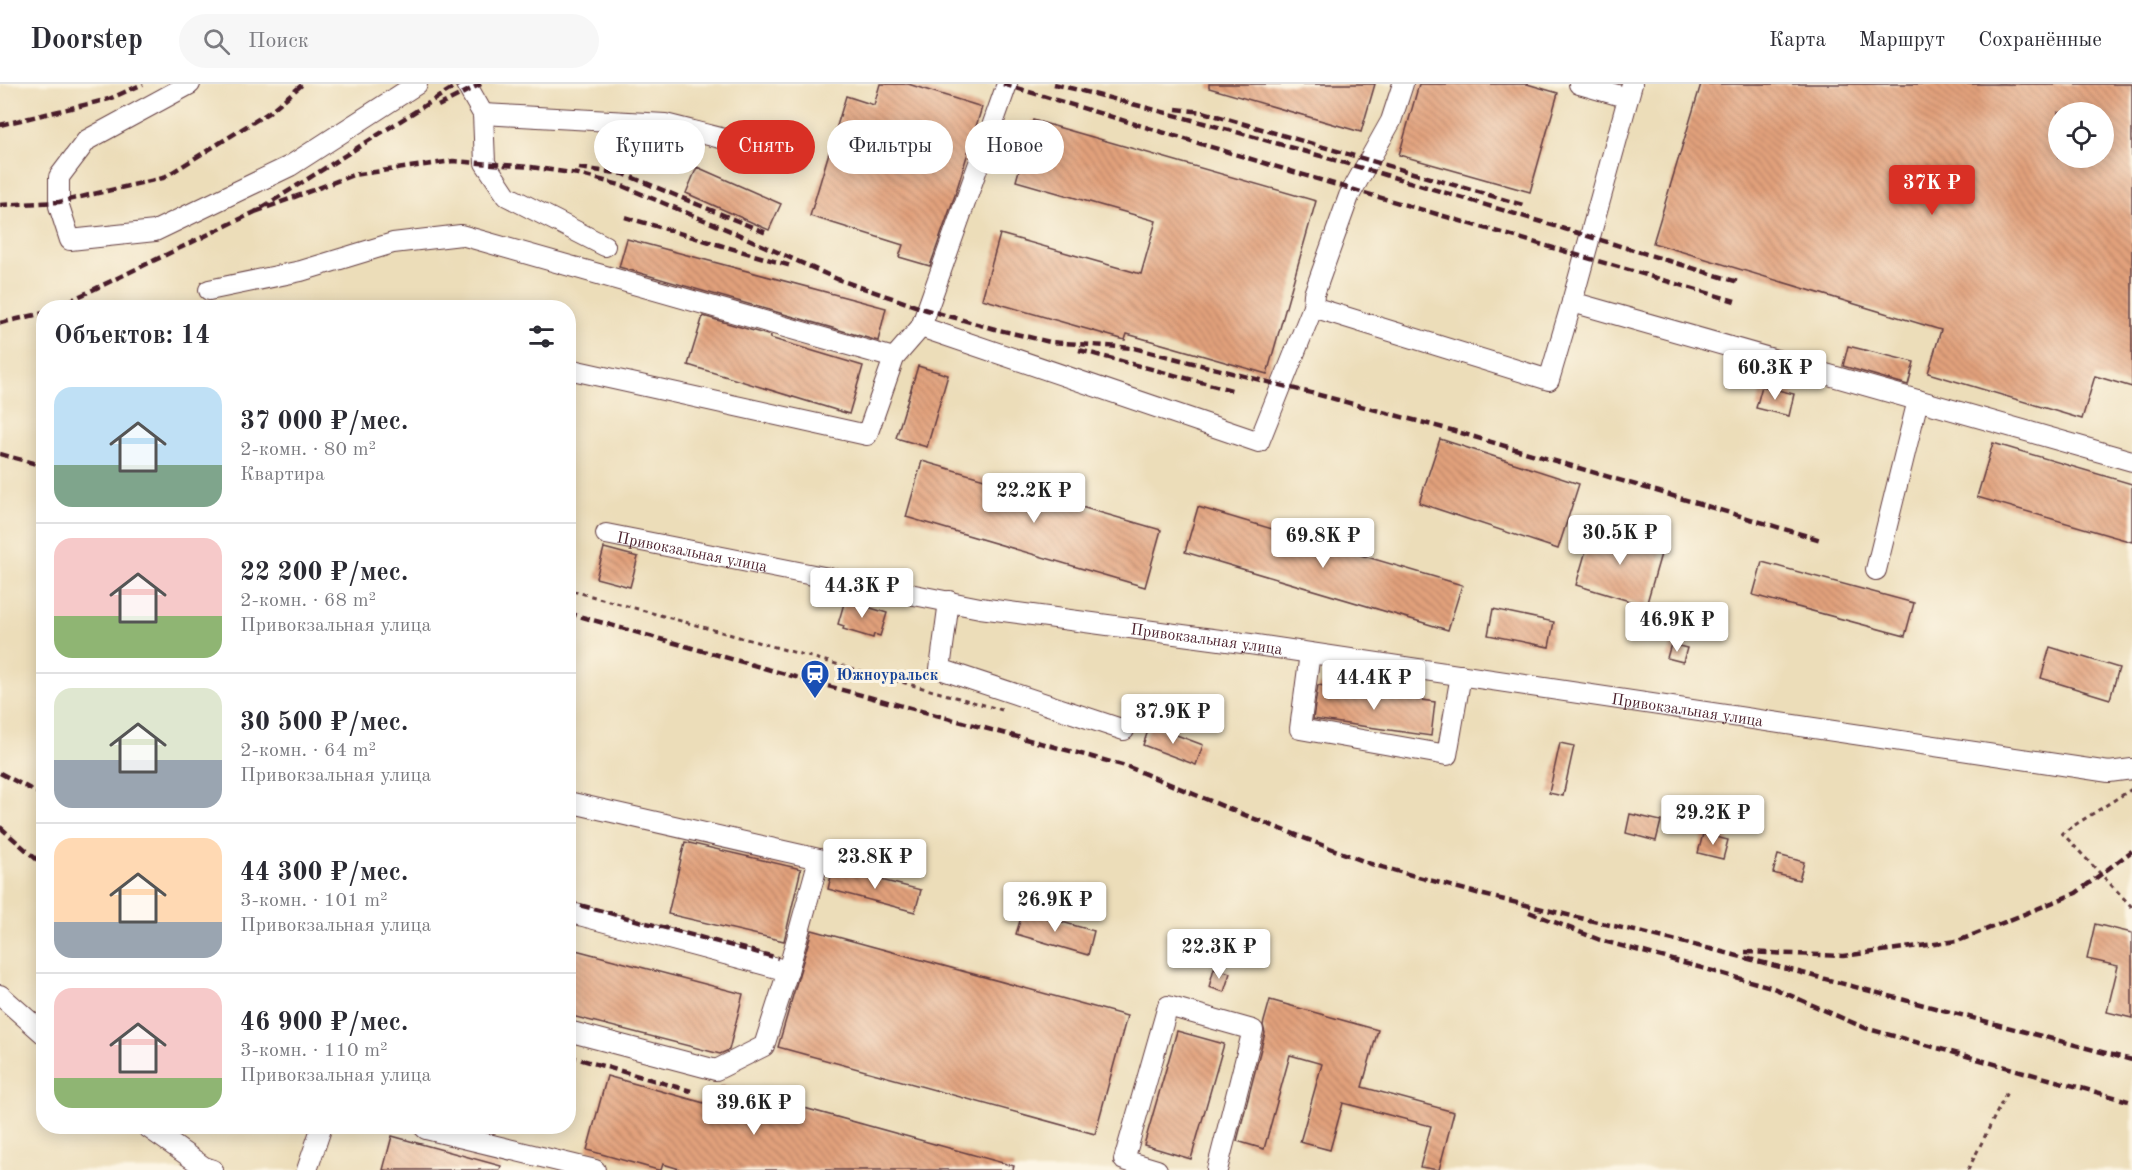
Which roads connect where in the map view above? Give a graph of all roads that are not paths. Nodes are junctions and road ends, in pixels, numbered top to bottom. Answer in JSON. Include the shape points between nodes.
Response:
{"nodes":[{"id":1,"x":190,"y":84,"type":"edge"},
{"id":2,"x":417,"y":84,"type":"edge"},
{"id":3,"x":466,"y":84,"type":"edge"},
{"id":4,"x":1007,"y":84,"type":"edge"},
{"id":5,"x":1403,"y":84,"type":"edge"},
{"id":6,"x":1579,"y":84,"type":"edge"},
{"id":7,"x":1630,"y":91,"type":"edge"},
{"id":8,"x":483,"y":114,"type":"junction"},
{"id":9,"x":717,"y":137,"type":"edge"},
{"id":10,"x":605,"y":246,"type":"dead end"},
{"id":11,"x":209,"y":290,"type":"dead end"},
{"id":12,"x":1572,"y":302,"type":"junction"},
{"id":13,"x":1313,"y":307,"type":"junction"},
{"id":14,"x":921,"y":327,"type":"junction"},
{"id":15,"x":894,"y":358,"type":"junction"},
{"id":16,"x":576,"y":371,"type":"edge"},
{"id":17,"x":1918,"y":400,"type":"junction"},
{"id":18,"x":2132,"y":461,"type":"edge"},
{"id":19,"x":606,"y":534,"type":"dead end"},
{"id":20,"x":1876,"y":570,"type":"dead end"},
{"id":21,"x":949,"y":601,"type":"junction"},
{"id":22,"x":1310,"y":653,"type":"junction"},
{"id":23,"x":1461,"y":675,"type":"junction"},
{"id":24,"x":1124,"y":730,"type":"dead end"},
{"id":25,"x":2132,"y":769,"type":"edge"},
{"id":26,"x":576,"y":804,"type":"edge"},
{"id":27,"x":576,"y":914,"type":"edge"},
{"id":28,"x":789,"y":971,"type":"junction"},
{"id":29,"x":0,"y":995,"type":"edge"},
{"id":30,"x":36,"y":1027,"type":"edge"},
{"id":31,"x":576,"y":1033,"type":"edge"},
{"id":32,"x":157,"y":1134,"type":"edge"},
{"id":33,"x":319,"y":1134,"type":"edge"},
{"id":34,"x":446,"y":1134,"type":"edge"},
{"id":35,"x":213,"y":1170,"type":"edge"},
{"id":36,"x":307,"y":1170,"type":"edge"},
{"id":37,"x":595,"y":1170,"type":"edge"},
{"id":38,"x":1157,"y":1170,"type":"edge"},
{"id":39,"x":1217,"y":1170,"type":"edge"}],
"edges":[{"from":1,"to":2,"type":"street","via":[[87,140],[59,177],[59,206],[70,240],[155,231],[290,166]]},
{"from":3,"to":8,"type":"street"},
{"from":4,"to":14,"type":"street"},
{"from":5,"to":13,"type":"street","via":[[1391,121],[1349,196],[1314,294]]},
{"from":6,"to":7,"type":"street"},
{"from":7,"to":12,"type":"street"},
{"from":8,"to":9,"type":"street","via":[[665,124]]},
{"from":8,"to":10,"type":"street","via":[[485,163],[507,196]]},
{"from":11,"to":15,"type":"street","via":[[301,271],[393,243],[461,235]]},
{"from":12,"to":13,"type":"street","via":[[1549,380]]},
{"from":12,"to":17,"type":"street"},
{"from":13,"to":14,"type":"street","via":[[1259,442]]},
{"from":14,"to":15,"type":"street"},
{"from":15,"to":16,"type":"street","via":[[867,435]]},
{"from":17,"to":18,"type":"street"},
{"from":17,"to":20,"type":"street"},
{"from":19,"to":21,"type":"street","name":"Привокзальная улица"},
{"from":21,"to":22,"type":"street","name":"Привокзальная улица"},
{"from":21,"to":24,"type":"street","via":[[940,669]]},
{"from":22,"to":23,"type":"street","name":"Привокзальная улица"},
{"from":22,"to":23,"type":"street","via":[[1300,729],[1447,755]]},
{"from":23,"to":25,"type":"street","name":"Привокзальная улица","via":[[2109,772]]},
{"from":26,"to":28,"type":"street","via":[[819,859]]},
{"from":27,"to":28,"type":"street"},
{"from":28,"to":31,"type":"street","via":[[764,1046],[716,1070]]},
{"from":29,"to":30,"type":"street"},
{"from":32,"to":35,"type":"street"},
{"from":33,"to":36,"type":"street"},
{"from":34,"to":37,"type":"street"},
{"from":38,"to":39,"type":"street","via":[[1124,1160],[1168,1006],[1253,1030]]}]}
